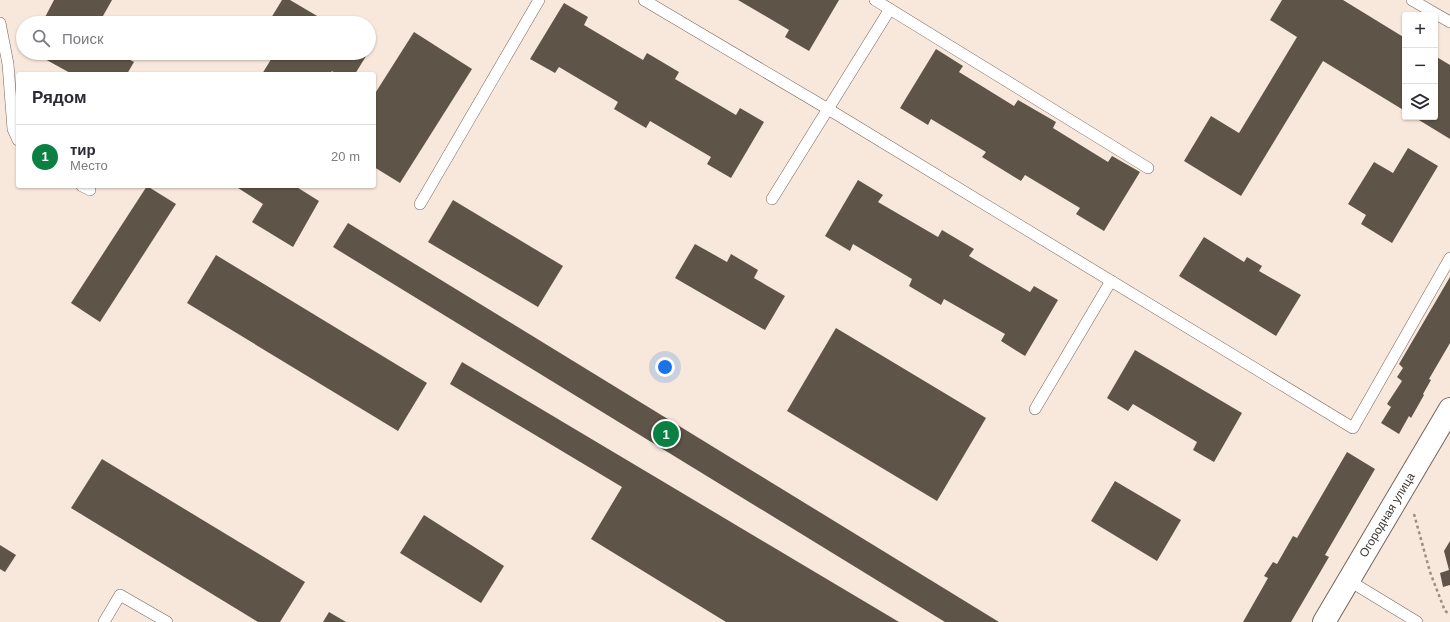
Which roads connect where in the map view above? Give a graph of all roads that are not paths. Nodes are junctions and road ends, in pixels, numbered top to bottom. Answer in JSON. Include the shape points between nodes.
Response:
{"nodes":[{"id":1,"x":539,"y":0,"type":"edge"},
{"id":2,"x":644,"y":0,"type":"edge"},
{"id":3,"x":875,"y":0,"type":"edge"},
{"id":4,"x":1412,"y":0,"type":"edge"},
{"id":5,"x":890,"y":9,"type":"junction"},
{"id":6,"x":1450,"y":22,"type":"edge"},
{"id":7,"x":0,"y":23,"type":"edge"},
{"id":8,"x":828,"y":109,"type":"junction"},
{"id":9,"x":16,"y":136,"type":"edge"},
{"id":10,"x":1148,"y":168,"type":"dead end"},
{"id":11,"x":772,"y":199,"type":"dead end"},
{"id":12,"x":420,"y":204,"type":"dead end"},
{"id":13,"x":1450,"y":258,"type":"edge"},
{"id":14,"x":1110,"y":281,"type":"junction"},
{"id":15,"x":1035,"y":409,"type":"dead end"},
{"id":16,"x":1450,"y":409,"type":"edge"},
{"id":17,"x":1348,"y":580,"type":"junction"},
{"id":18,"x":104,"y":622,"type":"edge"},
{"id":19,"x":167,"y":622,"type":"edge"},
{"id":20,"x":1324,"y":622,"type":"edge"},
{"id":21,"x":1417,"y":622,"type":"edge"}],
"edges":[{"from":1,"to":12,"type":"lane"},
{"from":2,"to":8,"type":"lane"},
{"from":3,"to":5,"type":"lane"},
{"from":4,"to":6,"type":"lane"},
{"from":5,"to":8,"type":"lane"},
{"from":5,"to":10,"type":"lane"},
{"from":7,"to":9,"type":"lane","via":[[8,64],[13,129]]},
{"from":8,"to":11,"type":"lane"},
{"from":8,"to":14,"type":"lane"},
{"from":13,"to":14,"type":"lane","via":[[1353,428]]},
{"from":14,"to":15,"type":"lane"},
{"from":16,"to":17,"type":"street","name":"Огородная улица"},
{"from":17,"to":20,"type":"street","name":"Огородная улица"},
{"from":17,"to":21,"type":"lane"},
{"from":18,"to":19,"type":"lane","via":[[120,595]]}]}
